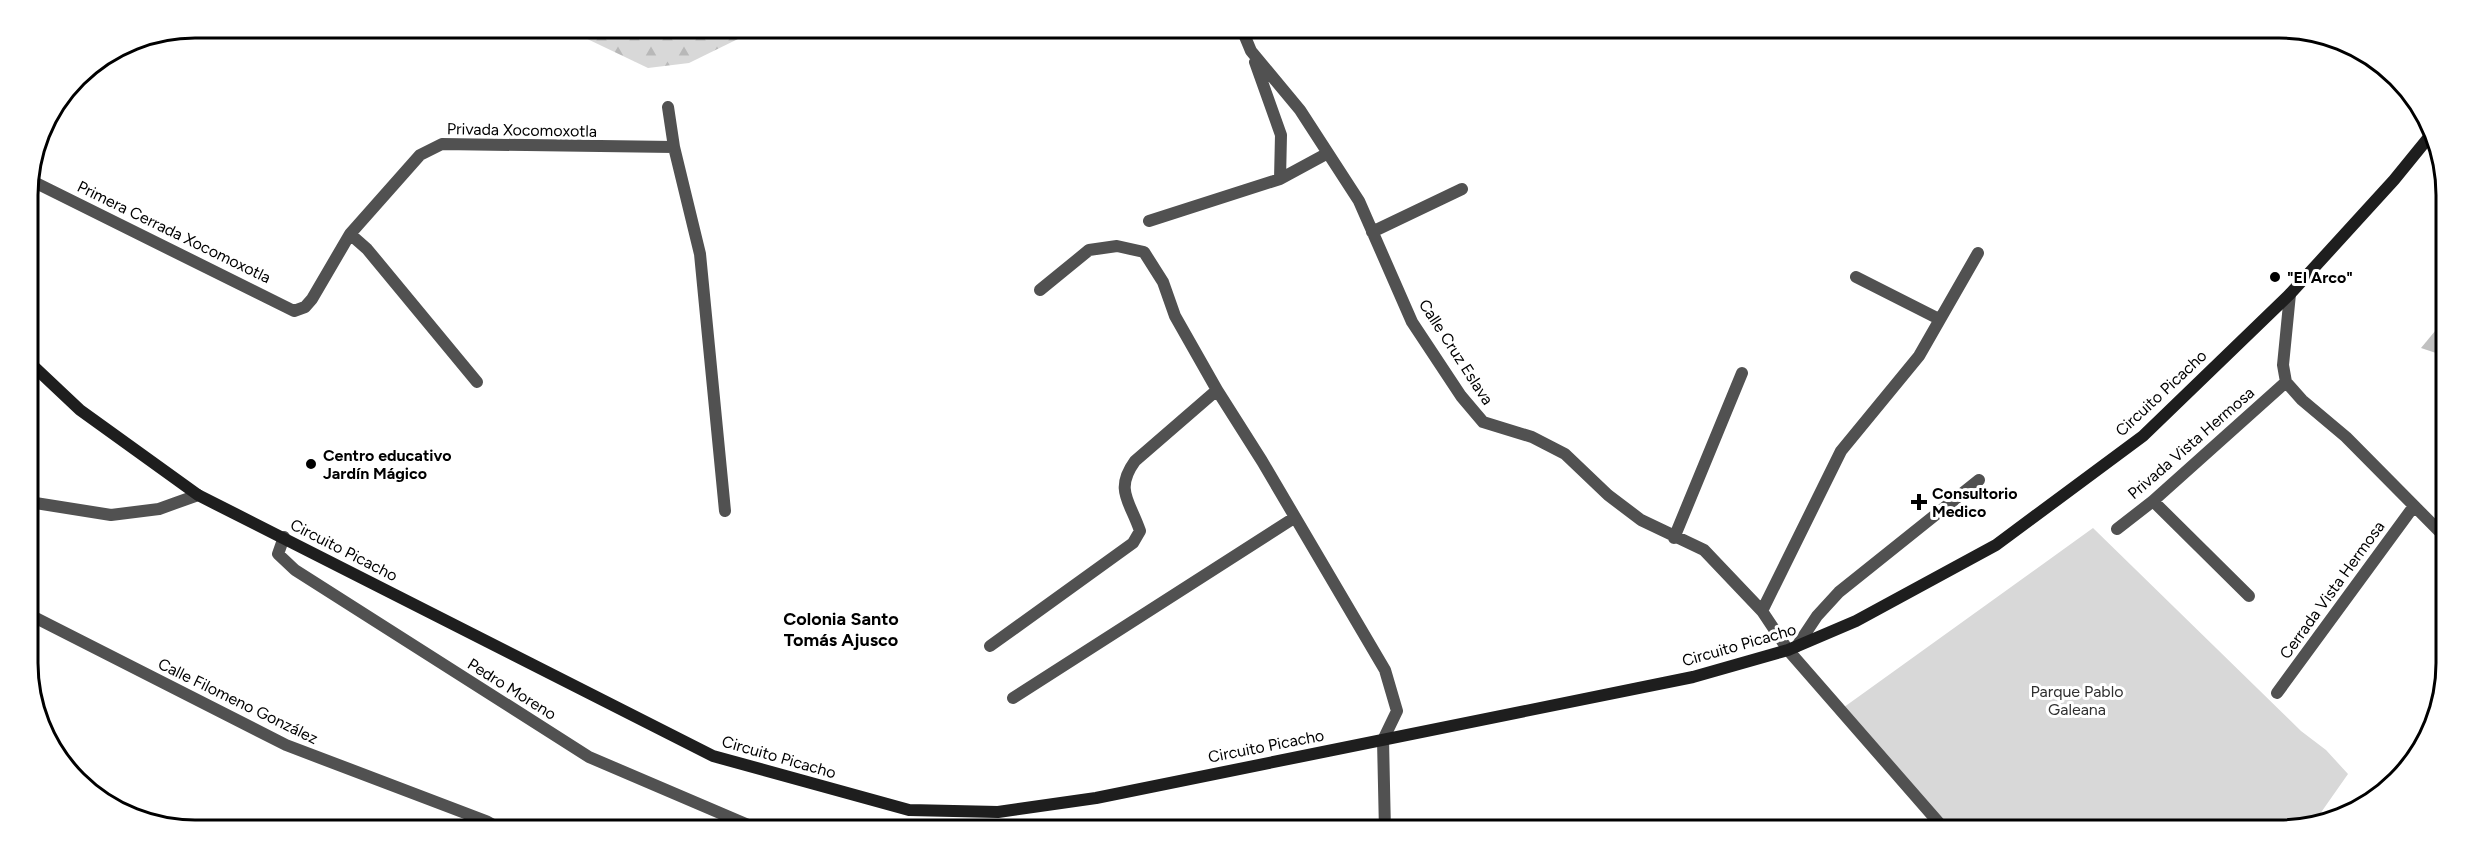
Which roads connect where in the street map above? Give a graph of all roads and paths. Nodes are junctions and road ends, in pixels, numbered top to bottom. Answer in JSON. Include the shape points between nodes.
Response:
{"nodes":[{"id":1,"x":1246,"y":38,"type":"edge"},
{"id":2,"x":1251,"y":51,"type":"junction"},
{"id":3,"x":668,"y":107,"type":"dead end"},
{"id":4,"x":2425,"y":140,"type":"edge"},
{"id":5,"x":674,"y":147,"type":"junction"},
{"id":6,"x":1328,"y":153,"type":"junction"},
{"id":7,"x":1280,"y":179,"type":"junction"},
{"id":8,"x":38,"y":184,"type":"edge"},
{"id":9,"x":1462,"y":189,"type":"dead end"},
{"id":10,"x":1149,"y":221,"type":"dead end"},
{"id":11,"x":1372,"y":232,"type":"junction"},
{"id":12,"x":350,"y":234,"type":"junction"},
{"id":13,"x":1978,"y":253,"type":"dead end"},
{"id":14,"x":1856,"y":277,"type":"dead end"},
{"id":15,"x":1040,"y":290,"type":"dead end"},
{"id":16,"x":2290,"y":294,"type":"junction"},
{"id":17,"x":305,"y":307,"type":"joint"},
{"id":18,"x":1940,"y":319,"type":"junction"},
{"id":19,"x":38,"y":370,"type":"edge"},
{"id":20,"x":1742,"y":373,"type":"dead end"},
{"id":21,"x":2286,"y":381,"type":"junction"},
{"id":22,"x":477,"y":382,"type":"dead end"},
{"id":23,"x":1217,"y":390,"type":"junction"},
{"id":24,"x":1979,"y":480,"type":"dead end"},
{"id":25,"x":198,"y":495,"type":"junction"},
{"id":26,"x":2153,"y":501,"type":"junction"},
{"id":27,"x":38,"y":503,"type":"edge"},
{"id":28,"x":2414,"y":506,"type":"junction"},
{"id":29,"x":725,"y":511,"type":"dead end"},
{"id":30,"x":1294,"y":518,"type":"junction"},
{"id":31,"x":2436,"y":528,"type":"edge"},
{"id":32,"x":2117,"y":529,"type":"dead end"},
{"id":33,"x":284,"y":537,"type":"junction"},
{"id":34,"x":1674,"y":538,"type":"junction"},
{"id":35,"x":2249,"y":596,"type":"dead end"},
{"id":36,"x":1762,"y":611,"type":"junction"},
{"id":37,"x":38,"y":619,"type":"edge"},
{"id":38,"x":990,"y":646,"type":"dead end"},
{"id":39,"x":1793,"y":648,"type":"junction"},
{"id":40,"x":2277,"y":693,"type":"dead end"},
{"id":41,"x":1013,"y":698,"type":"dead end"},
{"id":42,"x":1383,"y":740,"type":"junction"},
{"id":43,"x":483,"y":820,"type":"edge"},
{"id":44,"x":736,"y":820,"type":"edge"},
{"id":45,"x":1385,"y":820,"type":"edge"},
{"id":46,"x":1937,"y":820,"type":"edge"}],
"edges":[{"from":1,"to":2,"type":"street","name":"Calle Cruz Eslava"},
{"from":2,"to":6,"type":"street","name":"Calle Cruz Eslava","via":[[1300,110]]},
{"from":2,"to":7,"type":"street","via":[[1281,135]]},
{"from":3,"to":5,"type":"street"},
{"from":4,"to":16,"type":"main road","name":"Circuito Picacho"},
{"from":5,"to":12,"type":"street","name":"Privada Xocomoxotla","via":[[441,144],[420,155]]},
{"from":5,"to":29,"type":"street","via":[[700,254]]},
{"from":6,"to":7,"type":"street"},
{"from":6,"to":11,"type":"street","name":"Calle Cruz Eslava","via":[[1359,201]]},
{"from":7,"to":10,"type":"street"},
{"from":8,"to":17,"type":"street","name":"Primera Cerrada Xocomoxotla","via":[[294,310]]},
{"from":9,"to":11,"type":"street"},
{"from":11,"to":34,"type":"street","name":"Calle Cruz Eslava","via":[[1412,322],[1483,422],[1532,437],[1565,454],[1608,495]]},
{"from":12,"to":17,"type":"street","name":"Privada Xocomoxotla"},
{"from":12,"to":22,"type":"street","via":[[367,249]]},
{"from":13,"to":18,"type":"street"},
{"from":14,"to":18,"type":"street"},
{"from":15,"to":23,"type":"street","via":[[1089,250],[1117,246],[1144,252]]},
{"from":16,"to":21,"type":"street","via":[[2283,365]]},
{"from":16,"to":39,"type":"main road","name":"Circuito Picacho","via":[[2143,436],[1996,545],[1856,621]]},
{"from":18,"to":36,"type":"street","via":[[1919,356],[1841,451]]},
{"from":19,"to":25,"type":"main road","name":"Circuito Picacho","via":[[80,410]]},
{"from":20,"to":34,"type":"street"},
{"from":21,"to":26,"type":"street","name":"Privada Vista Hermosa"},
{"from":21,"to":28,"type":"street"},
{"from":23,"to":30,"type":"street"},
{"from":23,"to":38,"type":"street","via":[[1135,461],[1125,475],[1123,489],[1140,531],[1132,543]]},
{"from":24,"to":39,"type":"street","via":[[1839,592]]},
{"from":25,"to":27,"type":"street","via":[[159,510],[111,514]]},
{"from":25,"to":33,"type":"main road","name":"Circuito Picacho"},
{"from":26,"to":32,"type":"street","name":"Privada Vista Hermosa"},
{"from":26,"to":35,"type":"street"},
{"from":28,"to":31,"type":"street"},
{"from":28,"to":40,"type":"street","name":"Cerrada Vista Hermosa"},
{"from":30,"to":41,"type":"street"},
{"from":30,"to":42,"type":"street","via":[[1385,670],[1397,711]]},
{"from":33,"to":42,"type":"main road","name":"Circuito Picacho","via":[[713,756],[909,810],[998,812],[1096,798]]},
{"from":33,"to":44,"type":"street","name":"Pedro Moreno","via":[[278,554],[295,570],[589,757]]},
{"from":34,"to":36,"type":"street","name":"Calle Cruz Eslava","via":[[1704,550]]},
{"from":36,"to":39,"type":"street","name":"Calle Cruz Eslava"},
{"from":37,"to":43,"type":"street","name":"Calle Filomeno González","via":[[286,745]]},
{"from":39,"to":42,"type":"main road","name":"Circuito Picacho","via":[[1693,677]]},
{"from":39,"to":46,"type":"street","name":"Calle Cruz Eslava"},
{"from":42,"to":45,"type":"street"}]}
